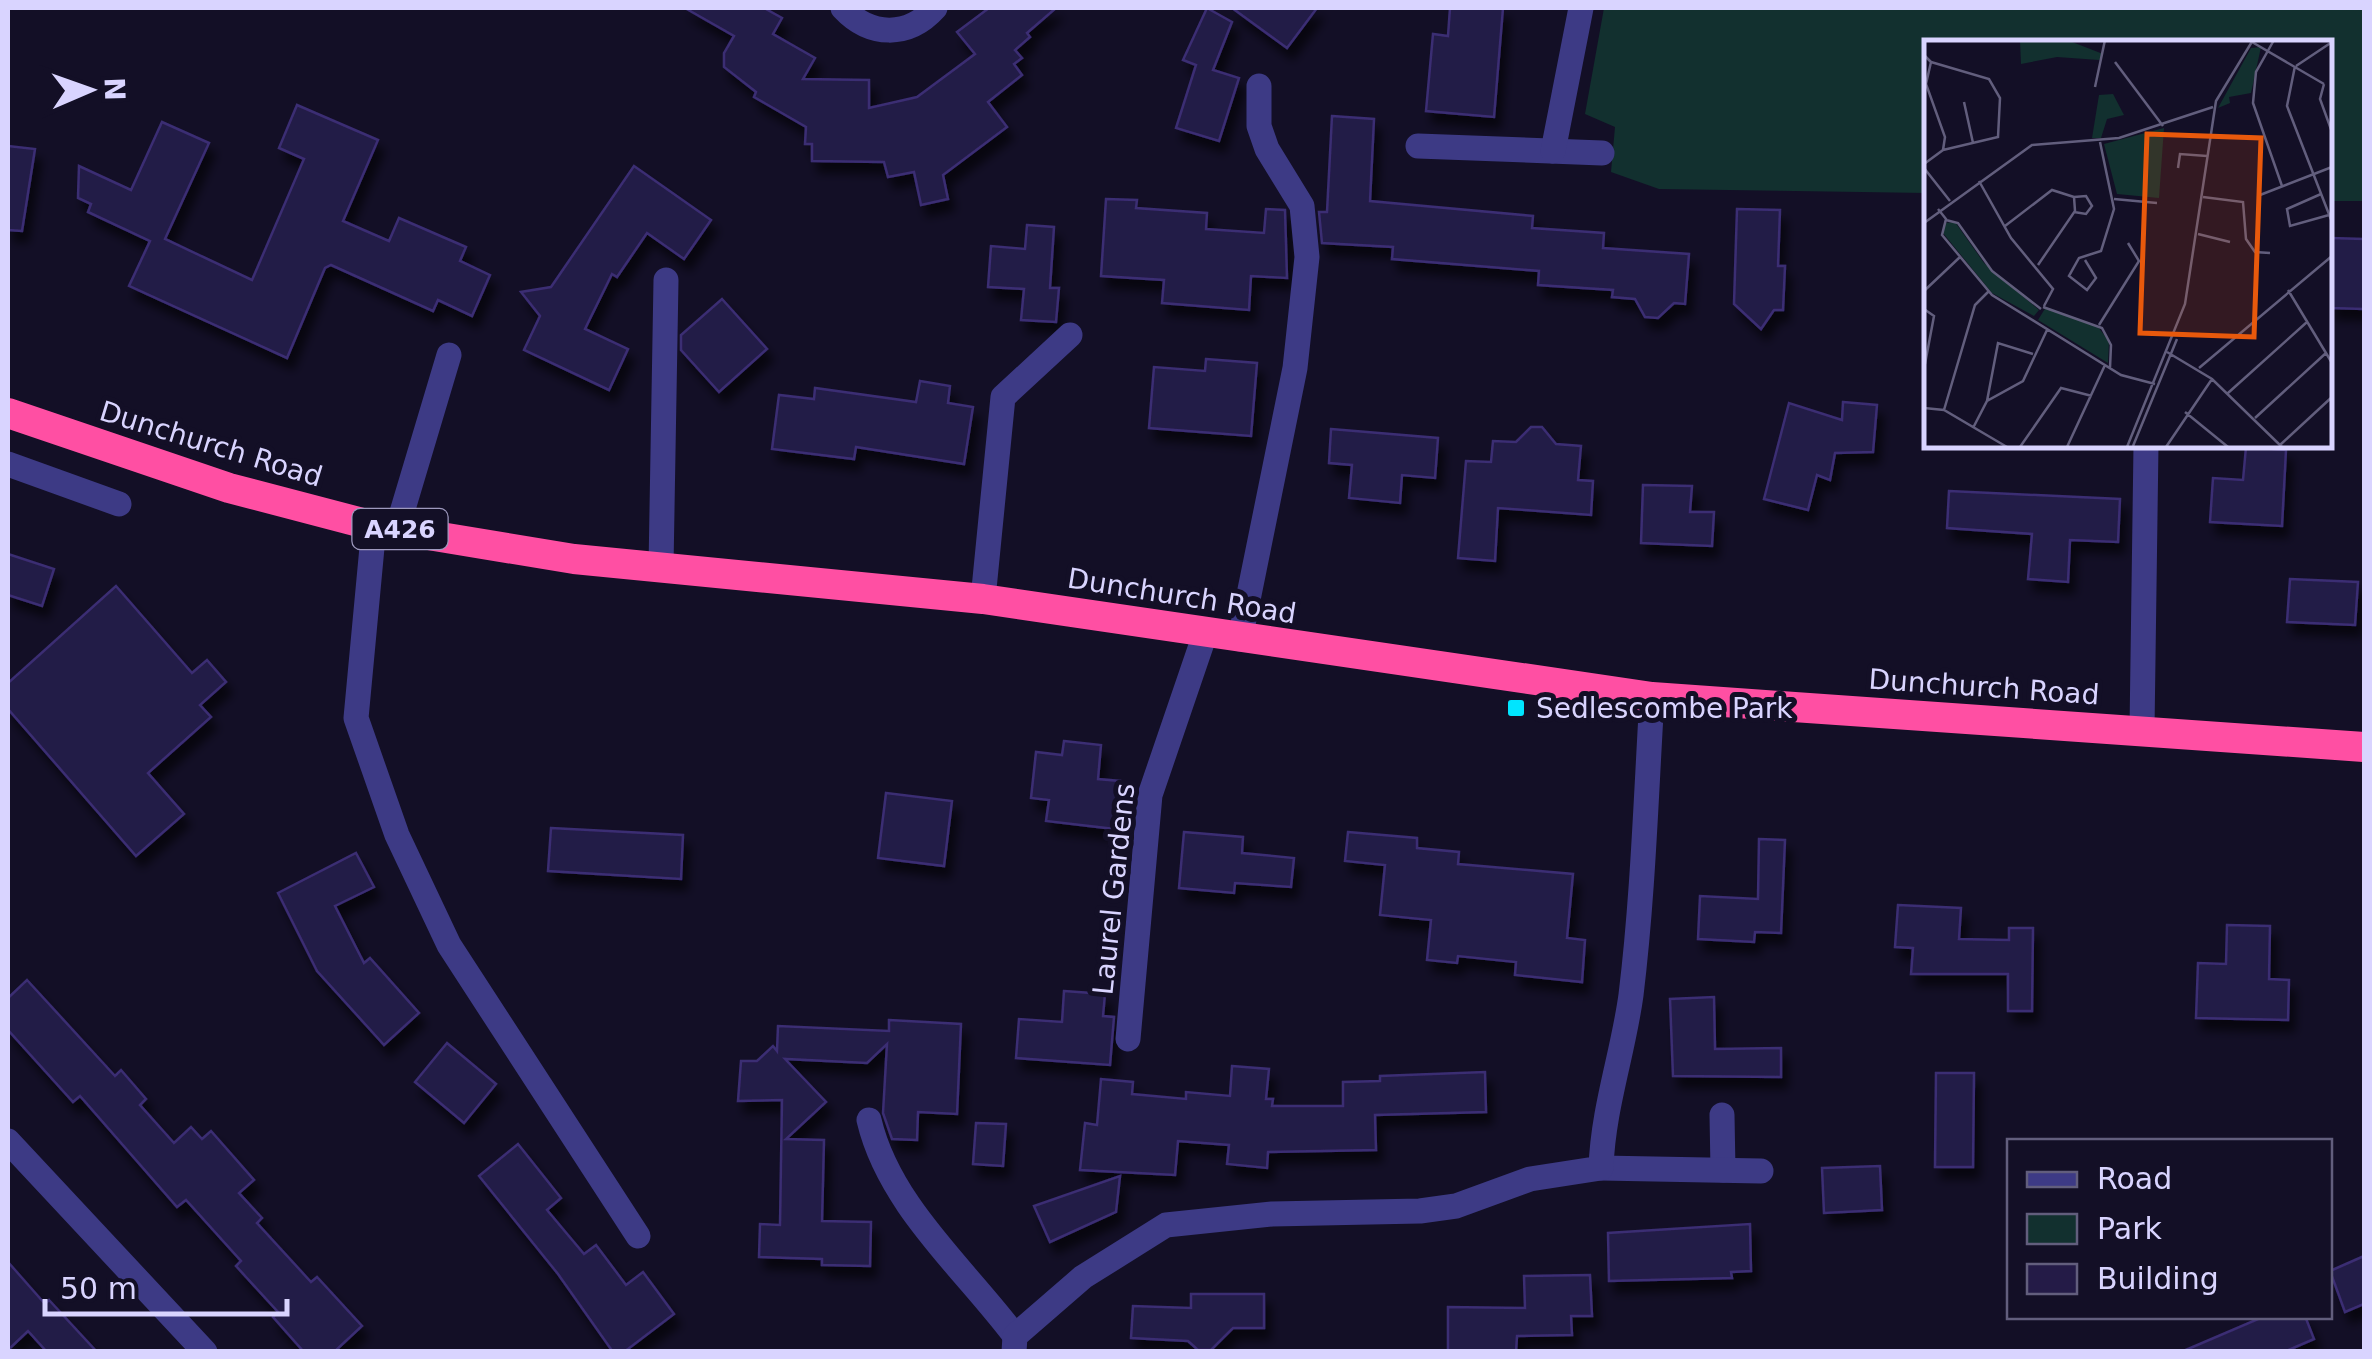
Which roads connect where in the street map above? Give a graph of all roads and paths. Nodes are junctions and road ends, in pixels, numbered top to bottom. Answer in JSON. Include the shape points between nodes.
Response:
{"nodes":[{"id":1,"x":844,"y":8,"type":"edge"},
{"id":2,"x":935,"y":8,"type":"edge"},
{"id":3,"x":1581,"y":8,"type":"edge"},
{"id":4,"x":1258,"y":86,"type":"dead end"},
{"id":5,"x":1418,"y":146,"type":"dead end"},
{"id":6,"x":1552,"y":151,"type":"junction"},
{"id":7,"x":1602,"y":153,"type":"dead end"},
{"id":8,"x":666,"y":280,"type":"dead end"},
{"id":9,"x":1070,"y":335,"type":"dead end"},
{"id":10,"x":449,"y":354,"type":"dead end"},
{"id":11,"x":8,"y":414,"type":"edge"},
{"id":12,"x":2146,"y":448,"type":"edge"},
{"id":13,"x":8,"y":464,"type":"edge"},
{"id":14,"x":119,"y":504,"type":"dead end"},
{"id":15,"x":386,"y":527,"type":"junction"},
{"id":16,"x":661,"y":567,"type":"junction"},
{"id":17,"x":982,"y":599,"type":"junction"},
{"id":18,"x":1205,"y":634,"type":"junction"},
{"id":19,"x":1240,"y":638,"type":"junction"},
{"id":20,"x":1652,"y":697,"type":"junction"},
{"id":21,"x":2142,"y":730,"type":"junction"},
{"id":22,"x":2364,"y":747,"type":"edge"},
{"id":23,"x":1128,"y":1039,"type":"dead end"},
{"id":24,"x":1722,"y":1115,"type":"dead end"},
{"id":25,"x":869,"y":1120,"type":"dead end"},
{"id":26,"x":8,"y":1142,"type":"edge"},
{"id":27,"x":1601,"y":1168,"type":"junction"},
{"id":28,"x":1723,"y":1170,"type":"junction"},
{"id":29,"x":1761,"y":1171,"type":"dead end"},
{"id":30,"x":638,"y":1236,"type":"dead end"},
{"id":31,"x":1014,"y":1344,"type":"edge"},
{"id":32,"x":205,"y":1352,"type":"edge"}],
"edges":[{"from":1,"to":2,"type":"street","via":[[866,26],[895,31]]},
{"from":3,"to":6,"type":"street"},
{"from":4,"to":19,"type":"street","via":[[1267,149],[1302,206],[1306,256],[1295,368]]},
{"from":5,"to":6,"type":"street"},
{"from":6,"to":7,"type":"street"},
{"from":8,"to":16,"type":"street"},
{"from":9,"to":17,"type":"street","via":[[1003,397]]},
{"from":10,"to":15,"type":"street"},
{"from":11,"to":15,"type":"highway","name":"Dunchurch Road","number":"A426","via":[[229,488]]},
{"from":12,"to":21,"type":"street"},
{"from":13,"to":14,"type":"street"},
{"from":15,"to":16,"type":"highway","name":"Dunchurch Road","number":"A426"},
{"from":15,"to":30,"type":"street","via":[[356,718],[396,835],[450,944]]},
{"from":16,"to":17,"type":"highway","name":"Dunchurch Road","number":"A426"},
{"from":17,"to":18,"type":"highway","name":"Dunchurch Road","number":"A426"},
{"from":18,"to":19,"type":"highway","name":"Dunchurch Road","number":"A426"},
{"from":18,"to":23,"type":"street","name":"Laurel Gardens","via":[[1150,794]]},
{"from":19,"to":20,"type":"highway","name":"Dunchurch Road","number":"A426"},
{"from":20,"to":21,"type":"highway","name":"Dunchurch Road","number":"A426"},
{"from":20,"to":27,"type":"street","via":[[1636,957],[1602,1128]]},
{"from":21,"to":22,"type":"highway","name":"Dunchurch Road","number":"A426"},
{"from":24,"to":28,"type":"street"},
{"from":25,"to":31,"type":"street","via":[[890,1175]]},
{"from":26,"to":32,"type":"street"},
{"from":27,"to":28,"type":"street"},
{"from":27,"to":31,"type":"street","via":[[1530,1179],[1420,1212],[1166,1224],[1083,1277]]},
{"from":28,"to":29,"type":"street"}]}
